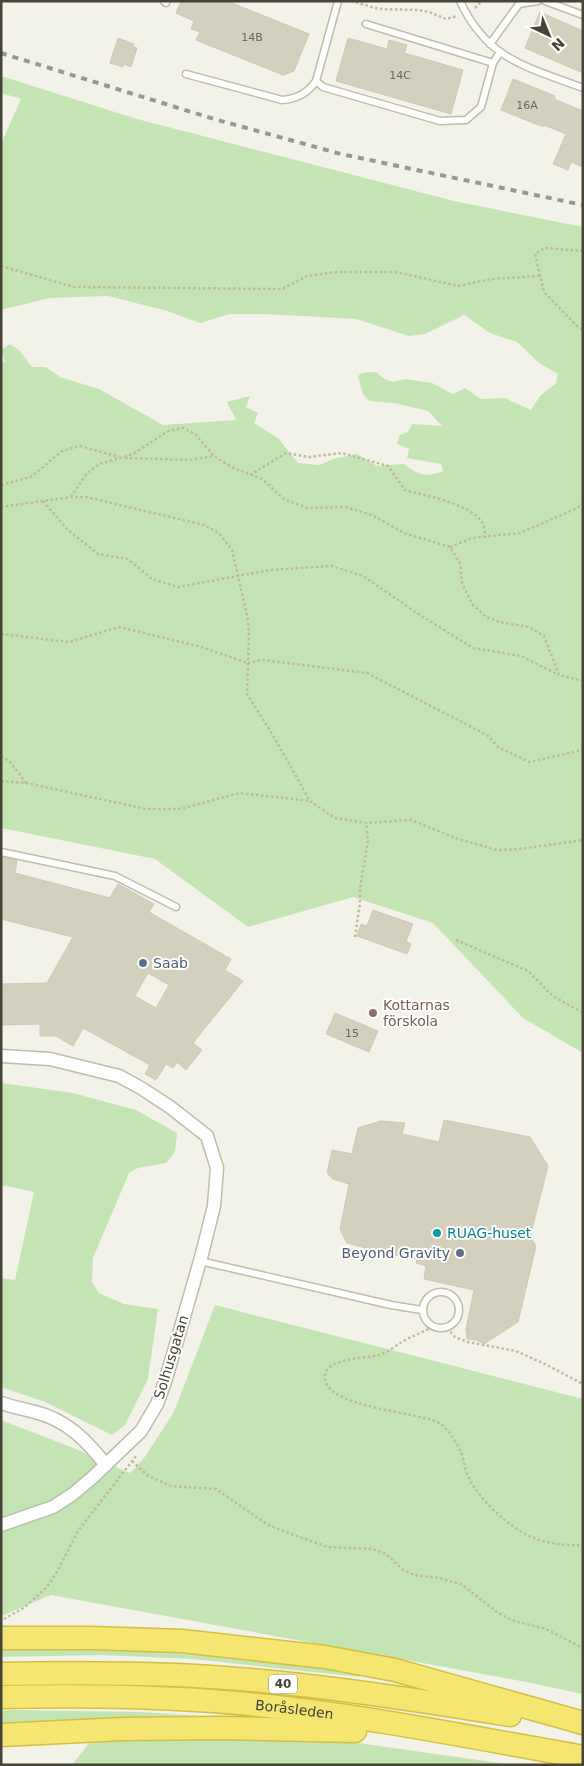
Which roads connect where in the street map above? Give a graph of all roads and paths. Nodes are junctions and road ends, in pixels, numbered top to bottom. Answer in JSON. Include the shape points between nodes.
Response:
{"nodes":[{"id":1,"x":338,"y":1,"type":"edge"},
{"id":2,"x":351,"y":1,"type":"edge"},
{"id":3,"x":460,"y":1,"type":"edge"},
{"id":4,"x":482,"y":1,"type":"edge"},
{"id":5,"x":538,"y":1,"type":"edge"},
{"id":6,"x":545,"y":1,"type":"edge"},
{"id":7,"x":466,"y":13,"type":"junction"},
{"id":8,"x":583,"y":15,"type":"edge"},
{"id":9,"x":366,"y":24,"type":"dead end"},
{"id":10,"x":490,"y":44,"type":"junction"},
{"id":11,"x":500,"y":52,"type":"junction"},
{"id":12,"x":493,"y":63,"type":"junction"},
{"id":13,"x":186,"y":74,"type":"dead end"},
{"id":14,"x":316,"y":81,"type":"junction"},
{"id":15,"x":583,"y":88,"type":"edge"},
{"id":16,"x":583,"y":251,"type":"edge"},
{"id":17,"x":1,"y":266,"type":"edge"},
{"id":18,"x":540,"y":276,"type":"junction"},
{"id":19,"x":583,"y":329,"type":"edge"},
{"id":20,"x":214,"y":456,"type":"junction"},
{"id":21,"x":121,"y":458,"type":"junction"},
{"id":22,"x":250,"y":475,"type":"junction"},
{"id":23,"x":1,"y":485,"type":"edge"},
{"id":24,"x":71,"y":497,"type":"junction"},
{"id":25,"x":43,"y":501,"type":"junction"},
{"id":26,"x":583,"y":504,"type":"edge"},
{"id":27,"x":1,"y":507,"type":"edge"},
{"id":28,"x":486,"y":537,"type":"junction"},
{"id":29,"x":450,"y":547,"type":"junction"},
{"id":30,"x":238,"y":576,"type":"junction"},
{"id":31,"x":1,"y":634,"type":"edge"},
{"id":32,"x":248,"y":663,"type":"junction"},
{"id":33,"x":559,"y":675,"type":"junction"},
{"id":34,"x":583,"y":681,"type":"edge"},
{"id":35,"x":583,"y":750,"type":"edge"},
{"id":36,"x":1,"y":756,"type":"edge"},
{"id":37,"x":1,"y":781,"type":"edge"},
{"id":38,"x":26,"y":783,"type":"junction"},
{"id":39,"x":310,"y":801,"type":"junction"},
{"id":40,"x":366,"y":823,"type":"junction"},
{"id":41,"x":583,"y":840,"type":"edge"},
{"id":42,"x":1,"y":852,"type":"edge"},
{"id":43,"x":176,"y":907,"type":"dead end"},
{"id":44,"x":355,"y":937,"type":"dead end"},
{"id":45,"x":456,"y":940,"type":"dead end"},
{"id":46,"x":583,"y":1013,"type":"edge"},
{"id":47,"x":1,"y":1056,"type":"edge"},
{"id":48,"x":200,"y":1261,"type":"junction"},
{"id":49,"x":422,"y":1310,"type":"junction"},
{"id":50,"x":433,"y":1327,"type":"junction"},
{"id":51,"x":447,"y":1328,"type":"junction"},
{"id":52,"x":583,"y":1384,"type":"edge"},
{"id":53,"x":1,"y":1403,"type":"edge"},
{"id":54,"x":132,"y":1461,"type":"dead end"},
{"id":55,"x":106,"y":1465,"type":"junction"},
{"id":56,"x":1,"y":1526,"type":"edge"},
{"id":57,"x":583,"y":1545,"type":"edge"},
{"id":58,"x":1,"y":1638,"type":"edge"},
{"id":59,"x":583,"y":1648,"type":"edge"},
{"id":60,"x":1,"y":1674,"type":"edge"},
{"id":61,"x":1,"y":1697,"type":"edge"},
{"id":62,"x":583,"y":1724,"type":"edge"},
{"id":63,"x":1,"y":1735,"type":"edge"},
{"id":64,"x":456,"y":1735,"type":"junction"},
{"id":65,"x":583,"y":1757,"type":"edge"}],
"edges":[{"from":1,"to":14,"type":"lane"},
{"from":2,"to":7,"type":"path","via":[[379,9],[419,10],[446,19]]},
{"from":3,"to":7,"type":"lane"},
{"from":4,"to":7,"type":"path","via":[[477,8]]},
{"from":5,"to":10,"type":"lane","via":[[519,4]]},
{"from":6,"to":8,"type":"lane"},
{"from":7,"to":10,"type":"lane","via":[[473,27]]},
{"from":9,"to":12,"type":"lane"},
{"from":10,"to":11,"type":"lane"},
{"from":11,"to":12,"type":"lane"},
{"from":11,"to":15,"type":"lane","via":[[516,62]]},
{"from":12,"to":14,"type":"lane","via":[[481,107],[466,120],[456,122],[440,121],[332,90]]},
{"from":13,"to":14,"type":"lane","via":[[282,100],[294,99],[311,89]]},
{"from":16,"to":18,"type":"path","via":[[545,248],[535,254]]},
{"from":17,"to":18,"type":"path","via":[[74,287],[282,289],[307,276],[336,272],[396,272],[458,286],[491,279]]},
{"from":18,"to":19,"type":"path","via":[[544,292]]},
{"from":20,"to":21,"type":"path","via":[[189,460]]},
{"from":20,"to":21,"type":"path","via":[[195,434],[183,428],[168,430],[134,454]]},
{"from":20,"to":22,"type":"path"},
{"from":21,"to":23,"type":"path","via":[[80,446],[62,451],[31,477]]},
{"from":21,"to":24,"type":"path","via":[[100,464],[87,473]]},
{"from":22,"to":28,"type":"path","via":[[286,453],[309,457],[342,453],[388,466],[405,490],[437,497],[468,510],[482,522]]},
{"from":22,"to":29,"type":"path","via":[[262,479],[284,498],[307,508],[346,507],[374,516],[404,533]]},
{"from":24,"to":25,"type":"path"},
{"from":24,"to":30,"type":"path","via":[[86,497],[204,525],[219,533],[232,550]]},
{"from":25,"to":27,"type":"path"},
{"from":25,"to":30,"type":"path","via":[[68,530],[98,554],[128,559],[152,579],[178,587]]},
{"from":26,"to":28,"type":"path","via":[[520,533]]},
{"from":28,"to":29,"type":"path","via":[[472,538]]},
{"from":29,"to":33,"type":"path","via":[[460,564],[462,583],[472,604],[486,617],[529,627],[544,636]]},
{"from":30,"to":32,"type":"path","via":[[249,632]]},
{"from":30,"to":33,"type":"path","via":[[270,570],[331,566],[363,576],[473,648],[521,656]]},
{"from":31,"to":32,"type":"path","via":[[69,642],[118,627],[198,646]]},
{"from":32,"to":35,"type":"path","via":[[263,660],[367,673],[487,735],[498,748],[529,762]]},
{"from":32,"to":39,"type":"path","via":[[246,694]]},
{"from":33,"to":34,"type":"path"},
{"from":36,"to":38,"type":"path","via":[[10,762]]},
{"from":37,"to":38,"type":"path"},
{"from":38,"to":39,"type":"path","via":[[146,809],[180,809],[240,793]]},
{"from":39,"to":40,"type":"path","via":[[334,818]]},
{"from":40,"to":41,"type":"path","via":[[411,820],[497,850]]},
{"from":40,"to":44,"type":"path","via":[[368,841]]},
{"from":42,"to":43,"type":"lane","via":[[115,876]]},
{"from":45,"to":46,"type":"path","via":[[528,971],[553,996]]},
{"from":47,"to":48,"type":"street","name":"Solhusgatan","via":[[50,1060],[119,1076],[170,1107],[207,1136],[217,1168],[217,1187]]},
{"from":48,"to":49,"type":"lane"},
{"from":48,"to":55,"type":"street","name":"Solhusgatan","via":[[157,1404],[141,1431]]},
{"from":49,"to":50,"type":"lane","via":[[423,1317]]},
{"from":49,"to":51,"type":"lane","via":[[428,1296],[449,1293],[460,1311],[454,1324]]},
{"from":50,"to":51,"type":"lane"},
{"from":50,"to":57,"type":"path","via":[[380,1355],[331,1366],[325,1372],[328,1387],[350,1400],[390,1412],[432,1419],[442,1425],[460,1451],[478,1494],[505,1520],[533,1538]]},
{"from":51,"to":52,"type":"path","via":[[455,1337],[516,1351]]},
{"from":53,"to":55,"type":"street","via":[[60,1422],[80,1435]]},
{"from":54,"to":59,"type":"path","via":[[147,1475],[170,1486],[216,1489],[268,1525],[294,1535],[328,1547],[373,1549],[386,1554],[414,1575],[461,1584],[511,1620],[546,1629]]},
{"from":55,"to":56,"type":"street","name":"Solhusgatan","via":[[53,1507]]},
{"from":58,"to":62,"type":"highway","via":[[182,1641],[326,1657],[395,1670]]},
{"from":60,"to":62,"type":"highway","name":"Boråsleden","number":"40","via":[[177,1675],[262,1682]]},
{"from":61,"to":64,"type":"highway","name":"Boråsleden","number":"40","via":[[152,1698],[258,1705]]},
{"from":63,"to":64,"type":"highway","via":[[223,1728]]},
{"from":64,"to":65,"type":"highway","name":"Boråsleden","number":"40"}]}
